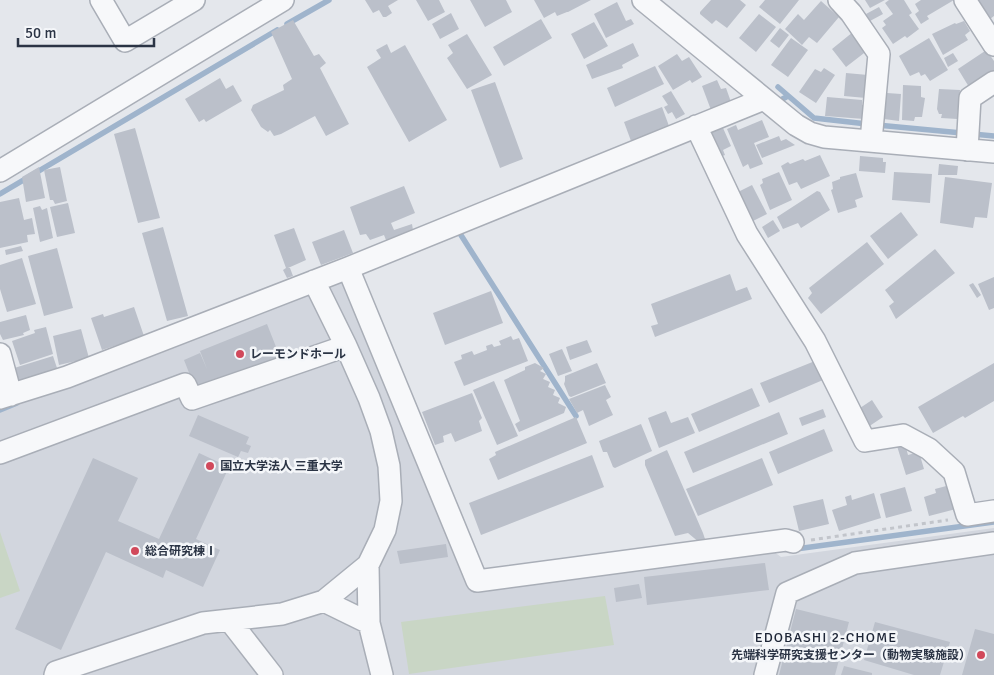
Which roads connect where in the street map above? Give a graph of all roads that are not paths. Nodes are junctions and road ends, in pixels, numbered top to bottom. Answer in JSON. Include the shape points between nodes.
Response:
{"nodes":[{"id":1,"x":101,"y":0,"type":"edge"},
{"id":2,"x":194,"y":0,"type":"edge"},
{"id":3,"x":284,"y":0,"type":"edge"},
{"id":4,"x":643,"y":0,"type":"edge"},
{"id":5,"x":839,"y":0,"type":"edge"},
{"id":6,"x":965,"y":0,"type":"edge"},
{"id":7,"x":994,"y":45,"type":"edge"},
{"id":8,"x":994,"y":82,"type":"edge"},
{"id":9,"x":764,"y":99,"type":"junction"},
{"id":10,"x":696,"y":126,"type":"junction"},
{"id":11,"x":871,"y":141,"type":"junction"},
{"id":12,"x":967,"y":150,"type":"junction"},
{"id":13,"x":994,"y":152,"type":"edge"},
{"id":14,"x":0,"y":171,"type":"edge"},
{"id":15,"x":348,"y":268,"type":"junction"},
{"id":16,"x":317,"y":288,"type":"junction"},
{"id":17,"x":346,"y":346,"type":"junction"},
{"id":18,"x":0,"y":354,"type":"edge"},
{"id":19,"x":6,"y":396,"type":"edge"},
{"id":20,"x":0,"y":453,"type":"edge"},
{"id":21,"x":994,"y":512,"type":"edge"},
{"id":22,"x":793,"y":542,"type":"road end"},
{"id":23,"x":994,"y":542,"type":"edge"},
{"id":24,"x":368,"y":565,"type":"junction"},
{"id":25,"x":324,"y":601,"type":"junction"},
{"id":26,"x":230,"y":621,"type":"junction"},
{"id":27,"x":370,"y":623,"type":"junction"},
{"id":28,"x":56,"y":673,"type":"edge"},
{"id":29,"x":272,"y":675,"type":"edge"},
{"id":30,"x":382,"y":675,"type":"edge"},
{"id":31,"x":766,"y":675,"type":"edge"}],
"edges":[{"from":1,"to":2,"type":"street","via":[[125,41]]},
{"from":3,"to":14,"type":"street"},
{"from":4,"to":9,"type":"street"},
{"from":5,"to":11,"type":"street","via":[[879,54]]},
{"from":6,"to":7,"type":"street"},
{"from":8,"to":12,"type":"street","via":[[970,98]]},
{"from":9,"to":10,"type":"street"},
{"from":9,"to":11,"type":"street","via":[[810,133]]},
{"from":10,"to":15,"type":"street"},
{"from":10,"to":21,"type":"street","via":[[747,234],[815,340],[865,441],[903,435],[929,449],[954,472],[967,515]]},
{"from":11,"to":12,"type":"street"},
{"from":12,"to":13,"type":"street"},
{"from":15,"to":16,"type":"street"},
{"from":15,"to":22,"type":"street","via":[[477,581],[786,540]]},
{"from":16,"to":17,"type":"street"},
{"from":16,"to":19,"type":"street"},
{"from":17,"to":20,"type":"street","via":[[192,399],[185,384]]},
{"from":17,"to":24,"type":"street","via":[[381,431],[388,466],[389,511],[385,530]]},
{"from":18,"to":19,"type":"street"},
{"from":23,"to":31,"type":"street","via":[[855,563],[787,593]]},
{"from":24,"to":25,"type":"street"},
{"from":24,"to":27,"type":"street"},
{"from":25,"to":26,"type":"street","via":[[282,614]]},
{"from":25,"to":27,"type":"street"},
{"from":26,"to":28,"type":"street","via":[[203,623]]},
{"from":26,"to":29,"type":"street"},
{"from":27,"to":30,"type":"street"}]}
